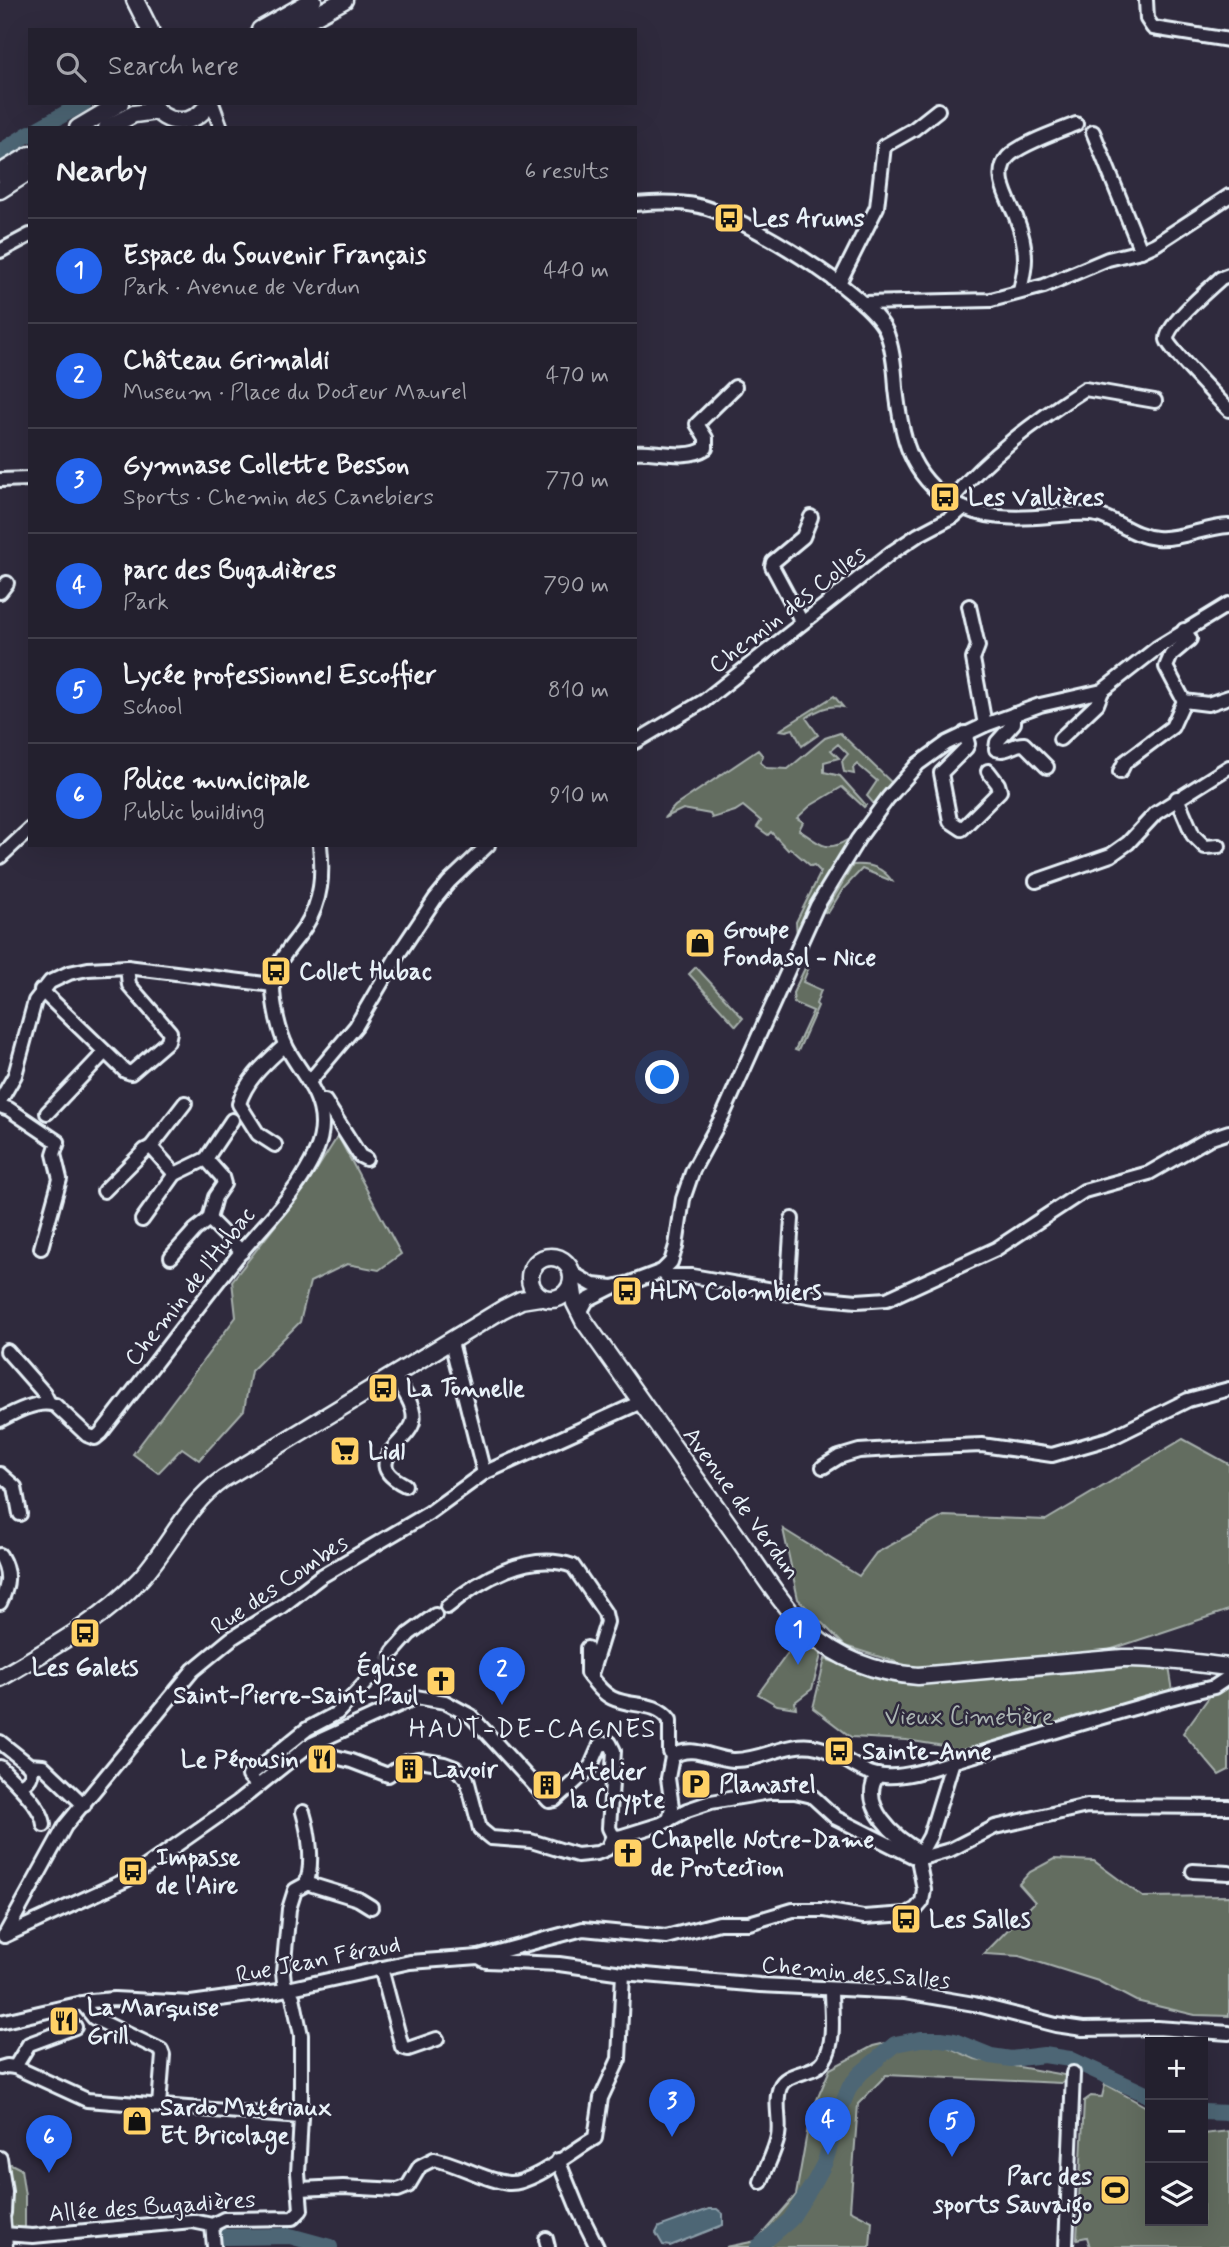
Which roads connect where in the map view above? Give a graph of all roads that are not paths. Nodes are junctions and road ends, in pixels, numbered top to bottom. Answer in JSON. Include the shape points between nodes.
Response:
{"nodes":[{"id":1,"x":125,"y":0,"type":"edge"},
{"id":2,"x":135,"y":0,"type":"edge"},
{"id":3,"x":313,"y":0,"type":"edge"},
{"id":4,"x":344,"y":0,"type":"edge"},
{"id":5,"x":1146,"y":0,"type":"edge"},
{"id":6,"x":137,"y":28,"type":"edge"},
{"id":7,"x":149,"y":28,"type":"edge"},
{"id":8,"x":262,"y":28,"type":"edge"},
{"id":9,"x":293,"y":28,"type":"edge"},
{"id":10,"x":1229,"y":40,"type":"edge"},
{"id":11,"x":208,"y":105,"type":"edge"},
{"id":12,"x":211,"y":105,"type":"edge"},
{"id":13,"x":115,"y":106,"type":"edge"},
{"id":14,"x":938,"y":110,"type":"dead end"},
{"id":15,"x":161,"y":115,"type":"edge"},
{"id":16,"x":196,"y":118,"type":"junction"},
{"id":17,"x":1076,"y":124,"type":"dead end"},
{"id":18,"x":81,"y":126,"type":"edge"},
{"id":19,"x":111,"y":126,"type":"edge"},
{"id":20,"x":220,"y":126,"type":"edge"},
{"id":21,"x":1093,"y":132,"type":"dead end"},
{"id":22,"x":28,"y":156,"type":"edge"},
{"id":23,"x":28,"y":172,"type":"edge"},
{"id":24,"x":0,"y":173,"type":"edge"},
{"id":25,"x":0,"y":190,"type":"edge"},
{"id":26,"x":1229,"y":196,"type":"edge"},
{"id":27,"x":637,"y":204,"type":"edge"},
{"id":28,"x":28,"y":236,"type":"edge"},
{"id":29,"x":0,"y":251,"type":"edge"},
{"id":30,"x":1141,"y":251,"type":"junction"},
{"id":31,"x":1229,"y":275,"type":"edge"},
{"id":32,"x":839,"y":283,"type":"junction"},
{"id":33,"x":1020,"y":291,"type":"junction"},
{"id":34,"x":863,"y":303,"type":"junction"},
{"id":35,"x":735,"y":387,"type":"dead end"},
{"id":36,"x":1154,"y":401,"type":"dead end"},
{"id":37,"x":1229,"y":410,"type":"edge"},
{"id":38,"x":637,"y":452,"type":"edge"},
{"id":39,"x":28,"y":479,"type":"edge"},
{"id":40,"x":0,"y":480,"type":"edge"},
{"id":41,"x":950,"y":501,"type":"junction"},
{"id":42,"x":963,"y":508,"type":"junction"},
{"id":43,"x":811,"y":517,"type":"dead end"},
{"id":44,"x":1229,"y":526,"type":"edge"},
{"id":45,"x":1229,"y":604,"type":"edge"},
{"id":46,"x":969,"y":606,"type":"dead end"},
{"id":47,"x":802,"y":622,"type":"junction"},
{"id":48,"x":1184,"y":630,"type":"junction"},
{"id":49,"x":1102,"y":691,"type":"junction"},
{"id":50,"x":1229,"y":697,"type":"edge"},
{"id":51,"x":1184,"y":701,"type":"junction"},
{"id":52,"x":1014,"y":714,"type":"junction"},
{"id":53,"x":985,"y":725,"type":"junction"},
{"id":54,"x":965,"y":733,"type":"junction"},
{"id":55,"x":1060,"y":739,"type":"dead end"},
{"id":56,"x":637,"y":741,"type":"edge"},
{"id":57,"x":1047,"y":767,"type":"dead end"},
{"id":58,"x":1229,"y":767,"type":"edge"},
{"id":59,"x":988,"y":771,"type":"dead end"},
{"id":60,"x":1120,"y":772,"type":"dead end"},
{"id":61,"x":1177,"y":798,"type":"junction"},
{"id":62,"x":28,"y":832,"type":"edge"},
{"id":63,"x":1219,"y":846,"type":"dead end"},
{"id":64,"x":320,"y":847,"type":"edge"},
{"id":65,"x":486,"y":847,"type":"edge"},
{"id":66,"x":0,"y":857,"type":"edge"},
{"id":67,"x":1036,"y":881,"type":"dead end"},
{"id":68,"x":127,"y":967,"type":"junction"},
{"id":69,"x":273,"y":985,"type":"junction"},
{"id":70,"x":41,"y":990,"type":"junction"},
{"id":71,"x":285,"y":1045,"type":"junction"},
{"id":72,"x":105,"y":1052,"type":"junction"},
{"id":73,"x":309,"y":1082,"type":"junction"},
{"id":74,"x":318,"y":1101,"type":"junction"},
{"id":75,"x":185,"y":1103,"type":"dead end"},
{"id":76,"x":0,"y":1104,"type":"edge"},
{"id":77,"x":47,"y":1113,"type":"dead end"},
{"id":78,"x":232,"y":1120,"type":"dead end"},
{"id":79,"x":1229,"y":1132,"type":"edge"},
{"id":80,"x":275,"y":1145,"type":"dead end"},
{"id":81,"x":151,"y":1147,"type":"junction"},
{"id":82,"x":206,"y":1159,"type":"junction"},
{"id":83,"x":366,"y":1159,"type":"dead end"},
{"id":84,"x":175,"y":1174,"type":"junction"},
{"id":85,"x":104,"y":1191,"type":"dead end"},
{"id":86,"x":209,"y":1219,"type":"junction"},
{"id":87,"x":792,"y":1219,"type":"dead end"},
{"id":88,"x":142,"y":1220,"type":"dead end"},
{"id":89,"x":41,"y":1248,"type":"dead end"},
{"id":90,"x":242,"y":1252,"type":"junction"},
{"id":91,"x":171,"y":1257,"type":"dead end"},
{"id":92,"x":666,"y":1267,"type":"junction"},
{"id":93,"x":530,"y":1280,"type":"junction"},
{"id":94,"x":613,"y":1287,"type":"junction"},
{"id":95,"x":563,"y":1289,"type":"junction"},
{"id":96,"x":788,"y":1294,"type":"junction"},
{"id":97,"x":503,"y":1309,"type":"junction"},
{"id":98,"x":582,"y":1317,"type":"junction"},
{"id":99,"x":451,"y":1342,"type":"junction"},
{"id":100,"x":7,"y":1351,"type":"dead end"},
{"id":101,"x":394,"y":1376,"type":"junction"},
{"id":102,"x":1229,"y":1389,"type":"edge"},
{"id":103,"x":641,"y":1402,"type":"junction"},
{"id":104,"x":49,"y":1403,"type":"junction"},
{"id":105,"x":0,"y":1420,"type":"edge"},
{"id":106,"x":823,"y":1467,"type":"dead end"},
{"id":107,"x":484,"y":1473,"type":"junction"},
{"id":108,"x":0,"y":1474,"type":"edge"},
{"id":109,"x":405,"y":1485,"type":"dead end"},
{"id":110,"x":20,"y":1514,"type":"dead end"},
{"id":111,"x":0,"y":1555,"type":"edge"},
{"id":112,"x":0,"y":1603,"type":"edge"},
{"id":113,"x":447,"y":1607,"type":"dead end"},
{"id":114,"x":435,"y":1615,"type":"dead end"},
{"id":115,"x":587,"y":1648,"type":"dead end"},
{"id":116,"x":393,"y":1652,"type":"tunnel mouth"},
{"id":117,"x":1150,"y":1657,"type":"junction"},
{"id":118,"x":1228,"y":1666,"type":"edge"},
{"id":119,"x":373,"y":1675,"type":"tunnel mouth"},
{"id":120,"x":590,"y":1677,"type":"junction"},
{"id":121,"x":0,"y":1678,"type":"edge"},
{"id":122,"x":0,"y":1742,"type":"edge"},
{"id":123,"x":308,"y":1746,"type":"junction"},
{"id":124,"x":672,"y":1757,"type":"junction"},
{"id":125,"x":953,"y":1761,"type":"junction"},
{"id":126,"x":29,"y":1765,"type":"junction"},
{"id":127,"x":0,"y":1767,"type":"edge"},
{"id":128,"x":878,"y":1775,"type":"junction"},
{"id":129,"x":19,"y":1786,"type":"junction"},
{"id":130,"x":258,"y":1786,"type":"junction"},
{"id":131,"x":671,"y":1801,"type":"junction"},
{"id":132,"x":84,"y":1805,"type":"junction"},
{"id":133,"x":1229,"y":1807,"type":"edge"},
{"id":134,"x":687,"y":1810,"type":"junction"},
{"id":135,"x":303,"y":1812,"type":"dead end"},
{"id":136,"x":669,"y":1820,"type":"junction"},
{"id":137,"x":44,"y":1825,"type":"dead end"},
{"id":138,"x":613,"y":1836,"type":"junction"},
{"id":139,"x":920,"y":1854,"type":"junction"},
{"id":140,"x":1193,"y":1871,"type":"dead end"},
{"id":141,"x":1229,"y":1873,"type":"edge"},
{"id":142,"x":306,"y":1883,"type":"junction"},
{"id":143,"x":371,"y":1907,"type":"dead end"},
{"id":144,"x":3,"y":1936,"type":"edge"},
{"id":145,"x":479,"y":1957,"type":"junction"},
{"id":146,"x":381,"y":1968,"type":"junction"},
{"id":147,"x":623,"y":1973,"type":"junction"},
{"id":148,"x":288,"y":1989,"type":"junction"},
{"id":149,"x":831,"y":1990,"type":"junction"},
{"id":150,"x":82,"y":2003,"type":"junction"},
{"id":151,"x":0,"y":2022,"type":"edge"},
{"id":152,"x":75,"y":2027,"type":"dead end"},
{"id":153,"x":1229,"y":2033,"type":"edge"},
{"id":154,"x":437,"y":2039,"type":"dead end"},
{"id":155,"x":15,"y":2067,"type":"junction"},
{"id":156,"x":0,"y":2068,"type":"edge"},
{"id":157,"x":1073,"y":2073,"type":"dead end"},
{"id":158,"x":159,"y":2105,"type":"junction"},
{"id":159,"x":301,"y":2118,"type":"junction"},
{"id":160,"x":0,"y":2159,"type":"edge"},
{"id":161,"x":558,"y":2160,"type":"junction"},
{"id":162,"x":761,"y":2182,"type":"dead end"},
{"id":163,"x":300,"y":2189,"type":"junction"},
{"id":164,"x":0,"y":2204,"type":"edge"},
{"id":165,"x":212,"y":2225,"type":"junction"},
{"id":166,"x":2,"y":2235,"type":"edge"},
{"id":167,"x":214,"y":2247,"type":"edge"},
{"id":168,"x":597,"y":2247,"type":"edge"},
{"id":169,"x":1066,"y":2247,"type":"edge"}],
"edges":[{"from":1,"to":6,"type":"main road"},
{"from":2,"to":7,"type":"main road"},
{"from":3,"to":8,"type":"main road"},
{"from":4,"to":9,"type":"main road"},
{"from":5,"to":10,"type":"street","via":[[1147,19],[1153,28]]},
{"from":11,"to":16,"type":"main road"},
{"from":12,"to":20,"type":"street"},
{"from":13,"to":18,"type":"main road"},
{"from":14,"to":32,"type":"street","via":[[884,146],[877,207]]},
{"from":15,"to":16,"type":"main road","via":[[181,122]]},
{"from":15,"to":19,"type":"main road","via":[[134,114]]},
{"from":16,"to":20,"type":"street"},
{"from":17,"to":33,"type":"street","via":[[1034,142],[1008,157],[1003,166],[1002,182],[1016,217],[1025,260]]},
{"from":21,"to":30,"type":"street"},
{"from":22,"to":24,"type":"main road"},
{"from":23,"to":25,"type":"main road"},
{"from":26,"to":30,"type":"street"},
{"from":27,"to":32,"type":"street","via":[[707,208],[782,246]]},
{"from":28,"to":29,"type":"street"},
{"from":30,"to":33,"type":"street"},
{"from":31,"to":37,"type":"street","via":[[1167,336],[1171,349]]},
{"from":32,"to":34,"type":"street"},
{"from":33,"to":34,"type":"street","via":[[973,302]]},
{"from":34,"to":41,"type":"street","via":[[877,316],[890,341],[900,421],[913,462],[927,483]]},
{"from":35,"to":38,"type":"street","via":[[697,424],[706,438],[706,448],[699,453]]},
{"from":36,"to":41,"type":"street","via":[[1085,389],[1031,424]]},
{"from":39,"to":40,"type":"street"},
{"from":41,"to":42,"type":"street"},
{"from":42,"to":44,"type":"street","via":[[1022,519],[1100,516],[1156,538]]},
{"from":42,"to":47,"type":"street","name":"Chemin des Colles","via":[[891,553]]},
{"from":43,"to":47,"type":"street","via":[[803,537],[772,566]]},
{"from":45,"to":48,"type":"street"},
{"from":46,"to":53,"type":"street","via":[[978,646],[973,659]]},
{"from":47,"to":56,"type":"street","name":"Chemin des Colles","via":[[704,701]]},
{"from":48,"to":49,"type":"street"},
{"from":48,"to":51,"type":"street","via":[[1190,639],[1171,655],[1166,667]]},
{"from":49,"to":52,"type":"street"},
{"from":49,"to":55,"type":"street","via":[[1097,704]]},
{"from":50,"to":51,"type":"street","via":[[1208,704]]},
{"from":51,"to":60,"type":"street","via":[[1172,727],[1125,762]]},
{"from":52,"to":53,"type":"street"},
{"from":52,"to":57,"type":"street","via":[[1014,723],[996,749],[1024,744]]},
{"from":53,"to":54,"type":"street"},
{"from":54,"to":59,"type":"street","via":[[966,748],[941,773],[950,821],[962,829],[1000,791]]},
{"from":54,"to":92,"type":"street","via":[[930,754],[902,781],[828,885],[727,1107],[693,1170],[683,1199],[676,1247]]},
{"from":58,"to":61,"type":"street"},
{"from":61,"to":63,"type":"street","via":[[1193,835],[1205,848]]},
{"from":61,"to":67,"type":"street","via":[[1111,855]]},
{"from":62,"to":66,"type":"street"},
{"from":64,"to":69,"type":"street","via":[[319,897],[305,927],[282,958]]},
{"from":65,"to":73,"type":"street","via":[[435,899],[356,1027]]},
{"from":68,"to":69,"type":"street"},
{"from":68,"to":70,"type":"street","via":[[69,973]]},
{"from":68,"to":72,"type":"street","via":[[130,985],[170,1032],[168,1041],[131,1073]]},
{"from":69,"to":71,"type":"street"},
{"from":70,"to":72,"type":"street"},
{"from":70,"to":76,"type":"street","via":[[30,1012],[15,1075]]},
{"from":71,"to":73,"type":"street"},
{"from":71,"to":80,"type":"street","via":[[255,1074],[239,1104],[258,1134]]},
{"from":72,"to":77,"type":"street"},
{"from":73,"to":74,"type":"street"},
{"from":74,"to":83,"type":"street","via":[[325,1101]]},
{"from":74,"to":90,"type":"street","name":"Chemin de l'Hubac","via":[[322,1128],[312,1161]]},
{"from":75,"to":81,"type":"street"},
{"from":76,"to":89,"type":"street","via":[[58,1142],[54,1154],[60,1179]]},
{"from":78,"to":82,"type":"street"},
{"from":79,"to":96,"type":"street","via":[[1149,1173],[1084,1191],[996,1249],[887,1299]]},
{"from":81,"to":84,"type":"street"},
{"from":81,"to":85,"type":"street"},
{"from":82,"to":84,"type":"street"},
{"from":82,"to":86,"type":"street","name":"Chemin de l'Hubac","via":[[224,1184]]},
{"from":84,"to":88,"type":"street"},
{"from":86,"to":90,"type":"street"},
{"from":86,"to":91,"type":"street"},
{"from":87,"to":96,"type":"street"},
{"from":90,"to":104,"type":"street","name":"Chemin de l'Hubac","via":[[101,1433],[87,1435]]},
{"from":92,"to":94,"type":"street"},
{"from":92,"to":96,"type":"street"},
{"from":93,"to":95,"type":"main road","via":[[531,1286]]},
{"from":93,"to":95,"type":"main road","via":[[535,1264],[545,1258],[562,1259]]},
{"from":93,"to":97,"type":"main road"},
{"from":94,"to":95,"type":"street"},
{"from":94,"to":98,"type":"street","via":[[587,1300]]},
{"from":95,"to":97,"type":"main road"},
{"from":95,"to":98,"type":"main road","name":"Avenue de Verdun"},
{"from":97,"to":99,"type":"main road"},
{"from":98,"to":103,"type":"main road","name":"Avenue de Verdun"},
{"from":99,"to":101,"type":"main road"},
{"from":99,"to":107,"type":"street"},
{"from":100,"to":104,"type":"street","name":"Chemin de l'Hubac"},
{"from":101,"to":109,"type":"street","via":[[414,1420],[389,1453],[387,1467],[391,1476]]},
{"from":101,"to":121,"type":"main road","via":[[205,1492],[143,1575],[116,1603]]},
{"from":102,"to":106,"type":"street","via":[[1188,1400],[1111,1438],[1052,1455],[982,1445],[908,1448],[859,1451]]},
{"from":103,"to":107,"type":"street","name":"Rue des Combes"},
{"from":103,"to":117,"type":"main road","name":"Avenue de Verdun","via":[[795,1617],[845,1657],[918,1676]]},
{"from":104,"to":105,"type":"street"},
{"from":107,"to":132,"type":"street","name":"Rue des Combes","via":[[429,1513],[320,1577],[193,1670]]},
{"from":108,"to":110,"type":"street","via":[[15,1487]]},
{"from":111,"to":112,"type":"street","via":[[8,1577]]},
{"from":113,"to":120,"type":"street","via":[[504,1569],[541,1562],[573,1566],[607,1622]]},
{"from":114,"to":116,"type":"street"},
{"from":115,"to":120,"type":"street"},
{"from":117,"to":118,"type":"main road","name":"Avenue de Verdun"},
{"from":117,"to":118,"type":"main road","via":[[1205,1656]]},
{"from":118,"to":125,"type":"street","via":[[1198,1690]]},
{"from":119,"to":130,"type":"street","via":[[337,1713],[307,1729],[249,1776]]},
{"from":120,"to":124,"type":"street","via":[[614,1699],[655,1708],[667,1717]]},
{"from":122,"to":126,"type":"street"},
{"from":123,"to":130,"type":"street"},
{"from":123,"to":138,"type":"street","via":[[387,1775],[407,1762],[420,1760],[455,1768],[467,1779],[480,1829],[491,1838],[531,1841],[578,1855],[607,1849]]},
{"from":123,"to":138,"type":"street","via":[[416,1697],[438,1700],[471,1716],[549,1801],[586,1773],[600,1745],[607,1742],[614,1751],[609,1823]]},
{"from":124,"to":128,"type":"street","via":[[684,1751],[740,1760],[809,1745]]},
{"from":124,"to":131,"type":"street","via":[[668,1771]]},
{"from":125,"to":128,"type":"street","via":[[910,1773]]},
{"from":125,"to":139,"type":"street"},
{"from":126,"to":129,"type":"street","via":[[31,1777]]},
{"from":126,"to":132,"type":"street","via":[[43,1766]]},
{"from":127,"to":129,"type":"street"},
{"from":128,"to":139,"type":"street","via":[[871,1789],[878,1813],[898,1838]]},
{"from":129,"to":137,"type":"street","via":[[44,1817]]},
{"from":130,"to":144,"type":"street","via":[[128,1879]]},
{"from":131,"to":134,"type":"street"},
{"from":131,"to":136,"type":"street"},
{"from":132,"to":144,"type":"street","name":"Rue des Combes","via":[[65,1826]]},
{"from":133,"to":139,"type":"street","via":[[1087,1806],[995,1827],[950,1850]]},
{"from":134,"to":136,"type":"street"},
{"from":134,"to":139,"type":"street","via":[[770,1792],[804,1793],[836,1818],[912,1856]]},
{"from":135,"to":142,"type":"street","via":[[309,1853]]},
{"from":136,"to":138,"type":"street"},
{"from":139,"to":145,"type":"street","via":[[923,1895],[919,1907],[907,1914],[864,1917],[793,1910],[749,1923],[719,1923],[666,1937],[583,1929]]},
{"from":140,"to":141,"type":"street"},
{"from":142,"to":143,"type":"street"},
{"from":142,"to":148,"type":"street","via":[[295,1890],[289,1909],[283,1972]]},
{"from":145,"to":146,"type":"street","name":"Rue Jean Féraud"},
{"from":145,"to":147,"type":"street","name":"Chemin des Salles"},
{"from":146,"to":148,"type":"street","name":"Rue Jean Féraud"},
{"from":146,"to":154,"type":"street","via":[[402,2047]]},
{"from":147,"to":149,"type":"street","name":"Chemin des Salles"},
{"from":147,"to":161,"type":"street","via":[[619,2059],[601,2098],[595,2138]]},
{"from":148,"to":150,"type":"street","name":"Rue Jean Féraud","via":[[191,2003],[114,1999]]},
{"from":148,"to":159,"type":"street","via":[[301,2035]]},
{"from":149,"to":153,"type":"street","name":"Chemin des Salles","via":[[904,1992],[1083,2029]]},
{"from":149,"to":162,"type":"street","via":[[826,2057],[780,2085],[778,2139]]},
{"from":150,"to":151,"type":"street","name":"Rue Jean Féraud"},
{"from":150,"to":158,"type":"street","via":[[94,2018],[161,2050]]},
{"from":152,"to":155,"type":"street","via":[[29,2044]]},
{"from":155,"to":156,"type":"street"},
{"from":155,"to":158,"type":"street","via":[[87,2100]]},
{"from":157,"to":169,"type":"street"},
{"from":158,"to":159,"type":"street"},
{"from":159,"to":163,"type":"street"},
{"from":160,"to":166,"type":"street","via":[[5,2192]]},
{"from":161,"to":163,"type":"street","via":[[523,2181],[508,2183],[435,2159],[420,2166],[408,2186],[398,2190]]},
{"from":161,"to":168,"type":"street"},
{"from":163,"to":165,"type":"street","name":"Allée des Bugadières","via":[[301,2210],[293,2218],[223,2219]]},
{"from":164,"to":166,"type":"main road"},
{"from":165,"to":166,"type":"street","name":"Allée des Bugadières","via":[[192,2221]]},
{"from":165,"to":167,"type":"street"}]}
